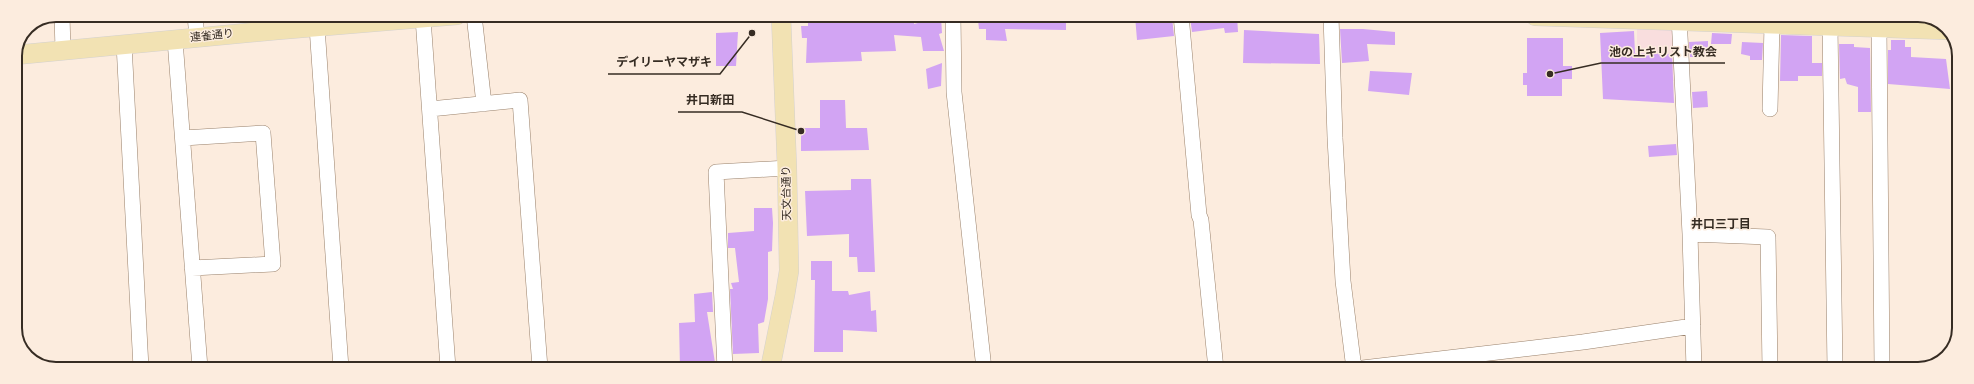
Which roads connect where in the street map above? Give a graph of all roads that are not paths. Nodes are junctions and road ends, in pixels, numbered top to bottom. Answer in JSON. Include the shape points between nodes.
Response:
{"nodes":[{"id":1,"x":62,"y":22,"type":"edge"},
{"id":2,"x":196,"y":22,"type":"edge"},
{"id":3,"x":360,"y":22,"type":"edge"},
{"id":4,"x":423,"y":22,"type":"edge"},
{"id":5,"x":475,"y":22,"type":"edge"},
{"id":6,"x":781,"y":22,"type":"edge"},
{"id":7,"x":953,"y":22,"type":"edge"},
{"id":8,"x":1182,"y":22,"type":"edge"},
{"id":9,"x":1331,"y":22,"type":"edge"},
{"id":10,"x":1679,"y":22,"type":"edge"},
{"id":11,"x":1741,"y":22,"type":"edge"},
{"id":12,"x":277,"y":23,"type":"edge"},
{"id":13,"x":1772,"y":24,"type":"junction"},
{"id":14,"x":1830,"y":26,"type":"junction"},
{"id":15,"x":317,"y":27,"type":"junction"},
{"id":16,"x":1879,"y":28,"type":"junction"},
{"id":17,"x":1940,"y":30,"type":"edge"},
{"id":18,"x":197,"y":38,"type":"junction"},
{"id":19,"x":175,"y":40,"type":"junction"},
{"id":20,"x":124,"y":44,"type":"junction"},
{"id":21,"x":63,"y":50,"type":"junction"},
{"id":22,"x":22,"y":54,"type":"edge"},
{"id":23,"x":484,"y":104,"type":"junction"},
{"id":24,"x":430,"y":109,"type":"junction"},
{"id":25,"x":1770,"y":109,"type":"dead end"},
{"id":26,"x":183,"y":138,"type":"junction"},
{"id":27,"x":787,"y":168,"type":"junction"},
{"id":28,"x":1690,"y":234,"type":"junction"},
{"id":29,"x":192,"y":268,"type":"junction"},
{"id":30,"x":1693,"y":326,"type":"junction"},
{"id":31,"x":142,"y":362,"type":"edge"},
{"id":32,"x":200,"y":362,"type":"edge"},
{"id":33,"x":341,"y":362,"type":"edge"},
{"id":34,"x":448,"y":362,"type":"edge"},
{"id":35,"x":540,"y":362,"type":"edge"},
{"id":36,"x":725,"y":362,"type":"edge"},
{"id":37,"x":774,"y":362,"type":"edge"},
{"id":38,"x":983,"y":362,"type":"edge"},
{"id":39,"x":1215,"y":362,"type":"edge"},
{"id":40,"x":1353,"y":362,"type":"edge"},
{"id":41,"x":1413,"y":362,"type":"edge"},
{"id":42,"x":1694,"y":362,"type":"edge"},
{"id":43,"x":1770,"y":362,"type":"edge"},
{"id":44,"x":1835,"y":362,"type":"edge"},
{"id":45,"x":1882,"y":362,"type":"edge"}],
"edges":[{"from":1,"to":21,"type":"street"},
{"from":2,"to":18,"type":"street"},
{"from":3,"to":15,"type":"main road","name":"連雀通り"},
{"from":4,"to":24,"type":"street"},
{"from":5,"to":23,"type":"street"},
{"from":6,"to":27,"type":"main road","name":"天文台通り"},
{"from":7,"to":38,"type":"street","via":[[954,92]]},
{"from":8,"to":39,"type":"street"},
{"from":9,"to":40,"type":"street","via":[[1343,281]]},
{"from":10,"to":28,"type":"street"},
{"from":11,"to":13,"type":"main road"},
{"from":12,"to":15,"type":"main road","name":"連雀通り"},
{"from":12,"to":18,"type":"main road","name":"連雀通り"},
{"from":13,"to":14,"type":"main road"},
{"from":13,"to":25,"type":"street"},
{"from":14,"to":16,"type":"main road"},
{"from":14,"to":44,"type":"street"},
{"from":15,"to":33,"type":"street"},
{"from":16,"to":17,"type":"main road"},
{"from":16,"to":45,"type":"street"},
{"from":18,"to":19,"type":"main road","name":"連雀通り"},
{"from":19,"to":20,"type":"main road","name":"連雀通り"},
{"from":19,"to":26,"type":"street"},
{"from":20,"to":21,"type":"main road","name":"連雀通り"},
{"from":20,"to":31,"type":"street"},
{"from":21,"to":22,"type":"main road","name":"連雀通り"},
{"from":23,"to":24,"type":"street"},
{"from":23,"to":35,"type":"street","via":[[520,100]]},
{"from":24,"to":34,"type":"street"},
{"from":26,"to":29,"type":"street"},
{"from":26,"to":29,"type":"street","via":[[263,133],[273,264]]},
{"from":27,"to":36,"type":"street","via":[[716,172]]},
{"from":27,"to":37,"type":"main road","name":"天文台通り","via":[[789,271]]},
{"from":28,"to":30,"type":"street"},
{"from":28,"to":43,"type":"street","via":[[1768,237]]},
{"from":29,"to":32,"type":"street"},
{"from":30,"to":41,"type":"street"},
{"from":30,"to":42,"type":"street"}]}
